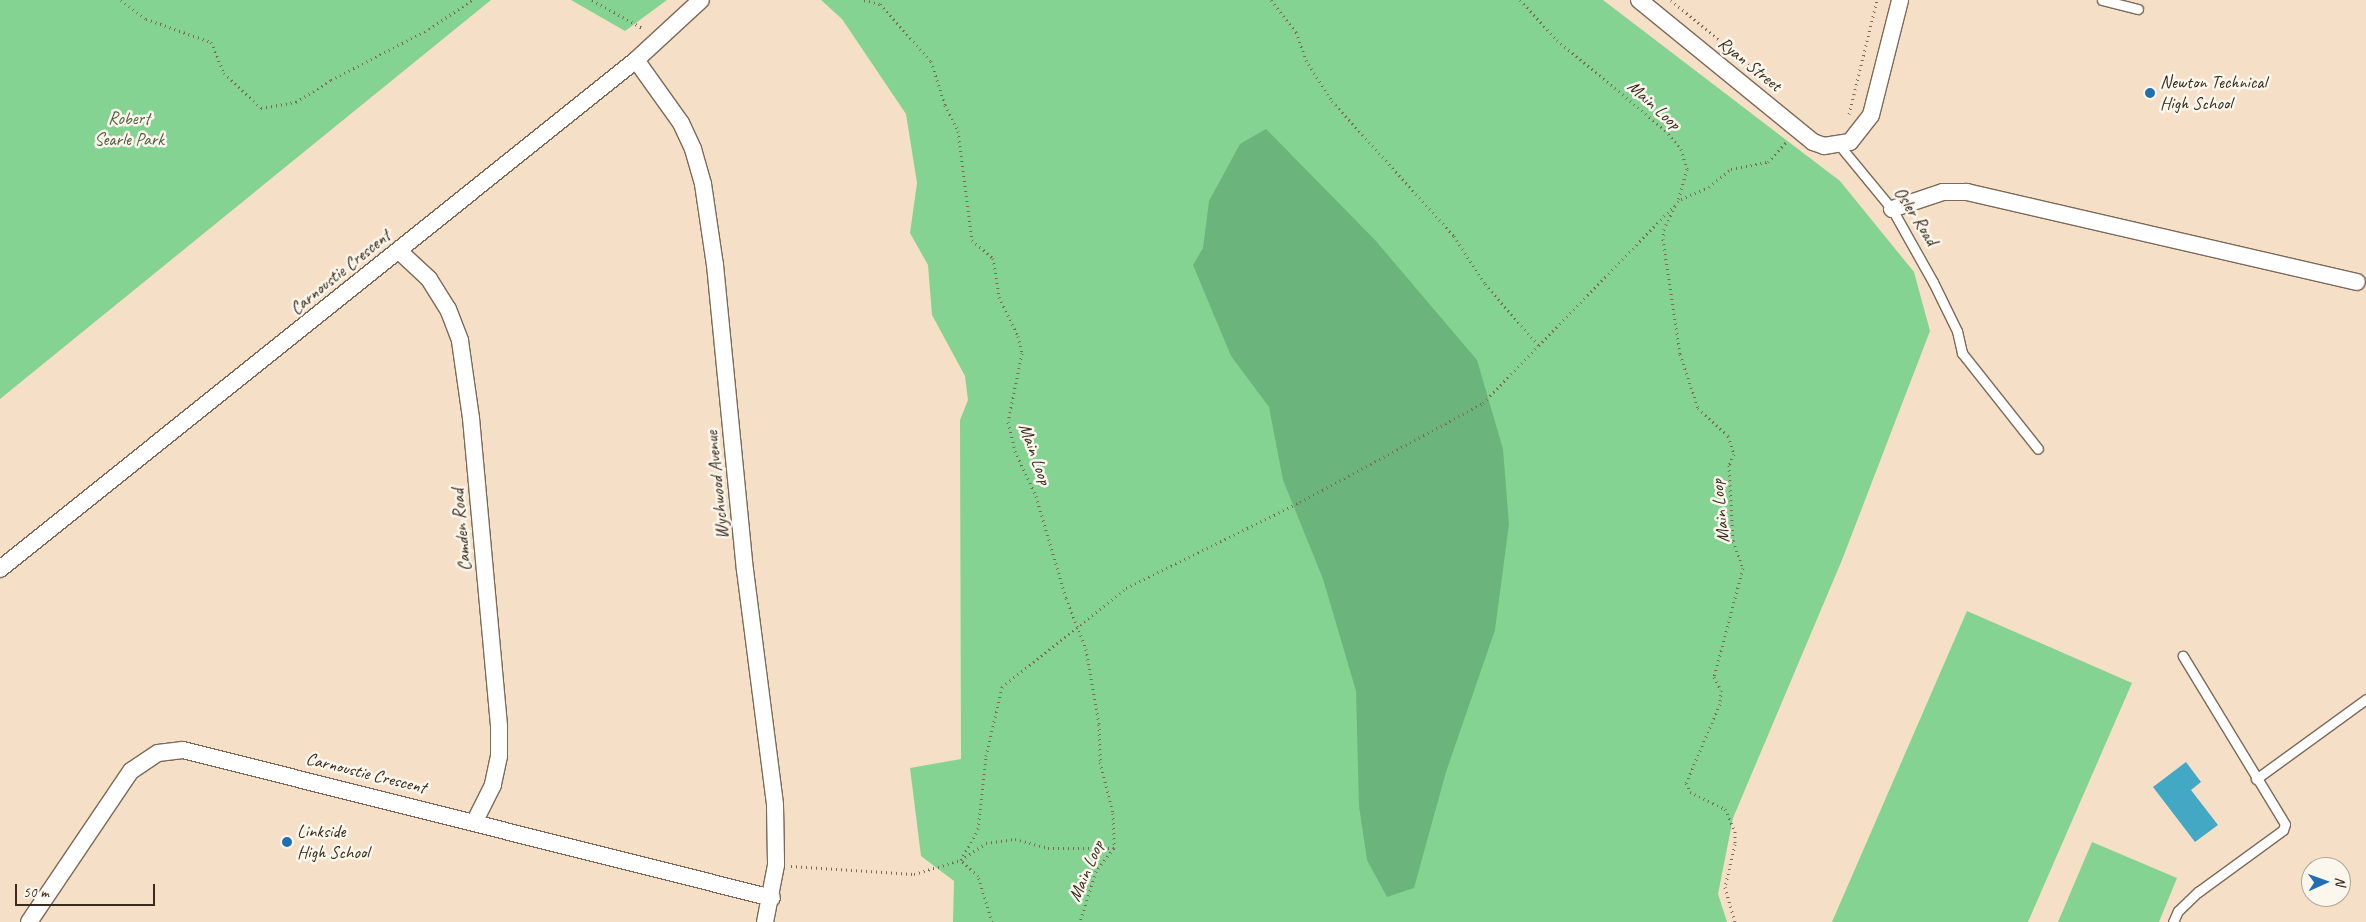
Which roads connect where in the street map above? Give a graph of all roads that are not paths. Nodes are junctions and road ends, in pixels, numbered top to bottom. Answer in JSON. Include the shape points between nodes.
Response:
{"nodes":[{"id":1,"x":701,"y":0,"type":"edge"},
{"id":2,"x":1639,"y":0,"type":"edge"},
{"id":3,"x":1900,"y":0,"type":"edge"},
{"id":4,"x":2102,"y":0,"type":"edge"},
{"id":5,"x":2138,"y":9,"type":"dead end"},
{"id":6,"x":636,"y":60,"type":"junction"},
{"id":7,"x":1840,"y":146,"type":"junction"},
{"id":8,"x":1892,"y":209,"type":"junction"},
{"id":9,"x":399,"y":251,"type":"junction"},
{"id":10,"x":2357,"y":282,"type":"dead end"},
{"id":11,"x":2038,"y":450,"type":"dead end"},
{"id":12,"x":0,"y":569,"type":"edge"},
{"id":13,"x":2182,"y":656,"type":"dead end"},
{"id":14,"x":2366,"y":699,"type":"edge"},
{"id":15,"x":2256,"y":779,"type":"junction"},
{"id":16,"x":475,"y":821,"type":"junction"},
{"id":17,"x":772,"y":898,"type":"junction"},
{"id":18,"x":29,"y":922,"type":"edge"},
{"id":19,"x":765,"y":922,"type":"edge"},
{"id":20,"x":2173,"y":922,"type":"edge"}],
"edges":[{"from":1,"to":6,"type":"street","name":"Carnoustie Crescent"},
{"from":2,"to":7,"type":"street","name":"Ryan Street","via":[[1813,142]]},
{"from":3,"to":7,"type":"street","via":[[1871,116],[1856,137]]},
{"from":4,"to":5,"type":"lane"},
{"from":6,"to":9,"type":"street","name":"Carnoustie Crescent"},
{"from":6,"to":17,"type":"street","name":"Wychwood Avenue","via":[[681,123],[703,184],[715,265],[745,570],[775,805],[776,865]]},
{"from":7,"to":8,"type":"lane","name":"Osler Road"},
{"from":8,"to":10,"type":"street","via":[[1943,192],[1967,192]]},
{"from":8,"to":11,"type":"lane","name":"Osler Road","via":[[1957,331],[1962,353]]},
{"from":9,"to":12,"type":"street","name":"Carnoustie Crescent"},
{"from":9,"to":16,"type":"street","name":"Camden Road","via":[[429,279],[448,309],[460,341],[469,408],[499,727],[499,756],[493,785]]},
{"from":13,"to":15,"type":"lane"},
{"from":14,"to":15,"type":"lane"},
{"from":15,"to":20,"type":"lane","via":[[2282,817],[2283,830],[2198,892],[2178,911]]},
{"from":16,"to":17,"type":"street","name":"Carnoustie Crescent"},
{"from":16,"to":18,"type":"street","name":"Carnoustie Crescent","via":[[196,752],[158,753],[131,771]]},
{"from":17,"to":19,"type":"street","name":"Wychwood Avenue"}]}
